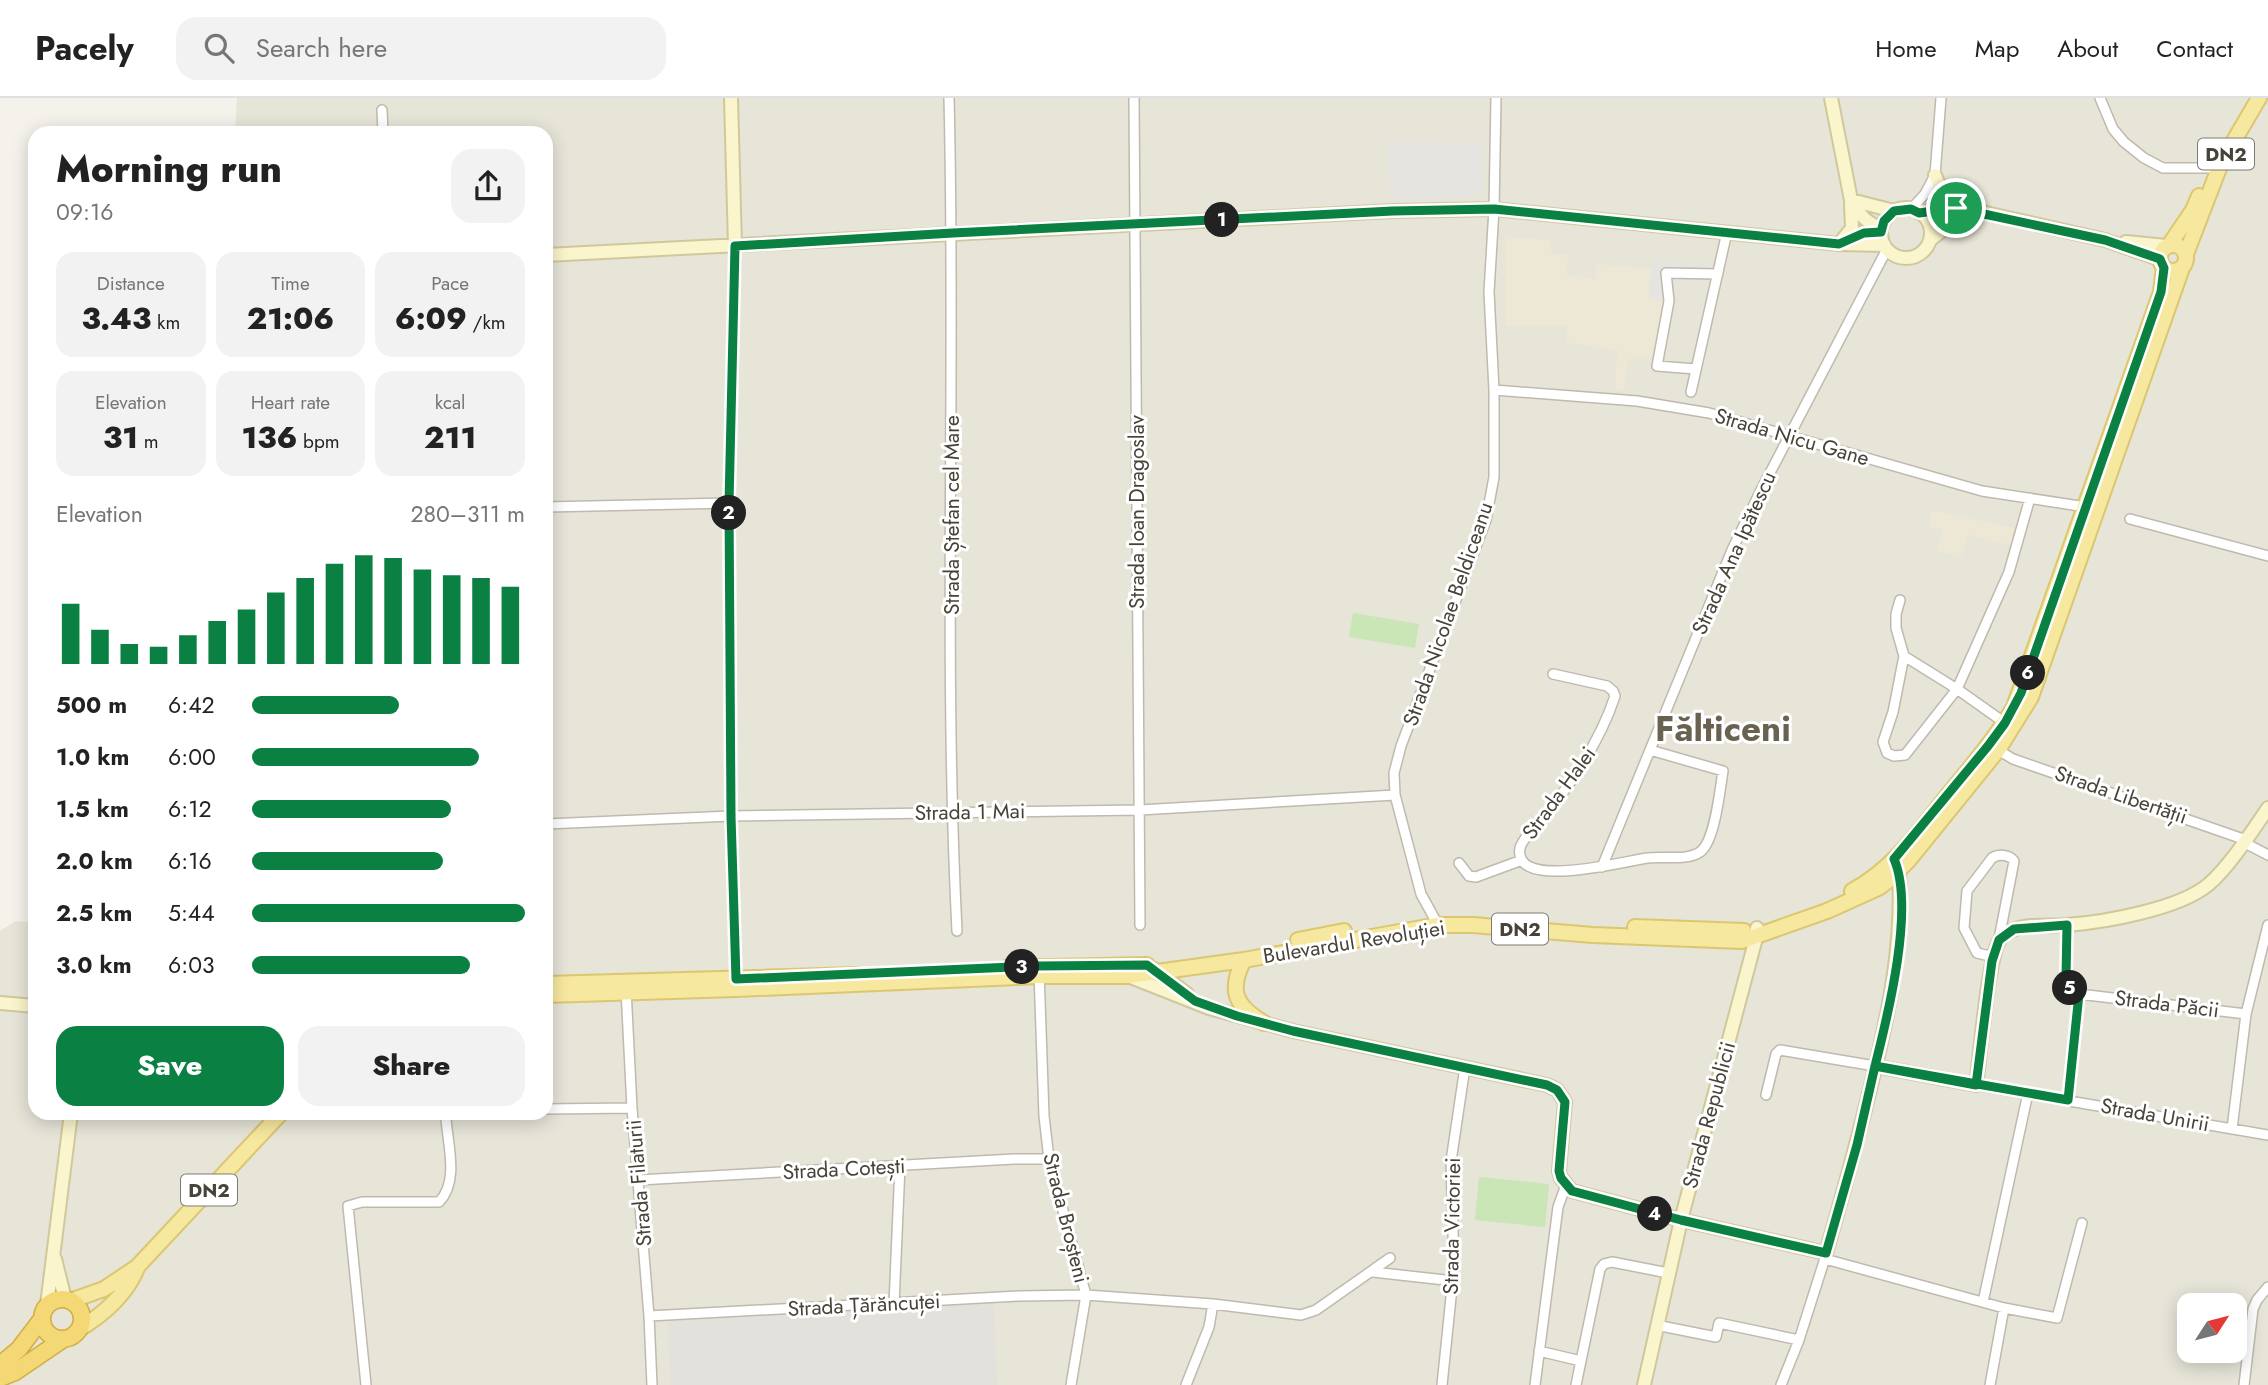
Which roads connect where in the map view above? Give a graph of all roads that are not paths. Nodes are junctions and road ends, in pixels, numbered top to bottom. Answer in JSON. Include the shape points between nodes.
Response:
{"nodes":[{"id":1,"x":731,"y":98,"type":"edge"},
{"id":2,"x":949,"y":98,"type":"edge"},
{"id":3,"x":1134,"y":98,"type":"edge"},
{"id":4,"x":1496,"y":98,"type":"edge"},
{"id":5,"x":1831,"y":98,"type":"edge"},
{"id":6,"x":1941,"y":98,"type":"edge"},
{"id":7,"x":2099,"y":98,"type":"edge"},
{"id":8,"x":2249,"y":98,"type":"edge"},
{"id":9,"x":2259,"y":98,"type":"edge"},
{"id":10,"x":382,"y":110,"type":"dead end"},
{"id":11,"x":383,"y":126,"type":"edge"},
{"id":12,"x":2210,"y":168,"type":"junction"},
{"id":13,"x":1936,"y":175,"type":"junction"},
{"id":14,"x":1851,"y":200,"type":"junction"},
{"id":15,"x":1494,"y":209,"type":"junction"},
{"id":16,"x":1894,"y":211,"type":"junction"},
{"id":17,"x":1915,"y":211,"type":"junction"},
{"id":18,"x":1977,"y":211,"type":"junction"},
{"id":19,"x":1136,"y":225,"type":"junction"},
{"id":20,"x":1727,"y":232,"type":"junction"},
{"id":21,"x":953,"y":233,"type":"junction"},
{"id":22,"x":1883,"y":239,"type":"junction"},
{"id":23,"x":1930,"y":240,"type":"junction"},
{"id":24,"x":1839,"y":244,"type":"junction"},
{"id":25,"x":735,"y":246,"type":"junction"},
{"id":26,"x":2165,"y":254,"type":"junction"},
{"id":27,"x":553,"y":255,"type":"edge"},
{"id":28,"x":2184,"y":261,"type":"junction"},
{"id":29,"x":1718,"y":274,"type":"junction"},
{"id":30,"x":1696,"y":369,"type":"junction"},
{"id":31,"x":1494,"y":390,"type":"junction"},
{"id":32,"x":1691,"y":392,"type":"dead end"},
{"id":33,"x":1789,"y":436,"type":"junction"},
{"id":34,"x":2112,"y":450,"type":"junction"},
{"id":35,"x":2030,"y":498,"type":"junction"},
{"id":36,"x":729,"y":503,"type":"junction"},
{"id":37,"x":553,"y":507,"type":"edge"},
{"id":38,"x":2086,"y":507,"type":"junction"},
{"id":39,"x":2130,"y":519,"type":"dead end"},
{"id":40,"x":2268,"y":556,"type":"edge"},
{"id":41,"x":1900,"y":600,"type":"dead end"},
{"id":42,"x":1904,"y":656,"type":"junction"},
{"id":43,"x":1553,"y":674,"type":"dead end"},
{"id":44,"x":1957,"y":688,"type":"junction"},
{"id":45,"x":2005,"y":723,"type":"junction"},
{"id":46,"x":1650,"y":750,"type":"junction"},
{"id":47,"x":1998,"y":750,"type":"junction"},
{"id":48,"x":1395,"y":795,"type":"junction"},
{"id":49,"x":2268,"y":808,"type":"edge"},
{"id":50,"x":1140,"y":810,"type":"junction"},
{"id":51,"x":951,"y":813,"type":"junction"},
{"id":52,"x":731,"y":816,"type":"junction"},
{"id":53,"x":553,"y":824,"type":"edge"},
{"id":54,"x":2245,"y":841,"type":"junction"},
{"id":55,"x":2268,"y":855,"type":"edge"},
{"id":56,"x":1522,"y":860,"type":"junction"},
{"id":57,"x":1459,"y":863,"type":"dead end"},
{"id":58,"x":1897,"y":865,"type":"junction"},
{"id":59,"x":1602,"y":867,"type":"junction"},
{"id":60,"x":1435,"y":921,"type":"junction"},
{"id":61,"x":1140,"y":925,"type":"dead end"},
{"id":62,"x":2067,"y":925,"type":"junction"},
{"id":63,"x":2267,"y":928,"type":"edge"},
{"id":64,"x":957,"y":931,"type":"dead end"},
{"id":65,"x":1756,"y":933,"type":"junction"},
{"id":66,"x":1999,"y":940,"type":"junction"},
{"id":67,"x":1994,"y":957,"type":"junction"},
{"id":68,"x":1244,"y":960,"type":"junction"},
{"id":69,"x":1153,"y":969,"type":"junction"},
{"id":70,"x":1039,"y":971,"type":"junction"},
{"id":71,"x":1129,"y":971,"type":"junction"},
{"id":72,"x":553,"y":984,"type":"edge"},
{"id":73,"x":736,"y":984,"type":"junction"},
{"id":74,"x":626,"y":987,"type":"junction"},
{"id":75,"x":553,"y":994,"type":"edge"},
{"id":76,"x":2079,"y":994,"type":"junction"},
{"id":77,"x":1195,"y":1001,"type":"junction"},
{"id":78,"x":0,"y":1003,"type":"edge"},
{"id":79,"x":28,"y":1005,"type":"edge"},
{"id":80,"x":2246,"y":1014,"type":"junction"},
{"id":81,"x":1264,"y":1023,"type":"junction"},
{"id":82,"x":1875,"y":1066,"type":"junction"},
{"id":83,"x":1465,"y":1067,"type":"junction"},
{"id":84,"x":1976,"y":1085,"type":"junction"},
{"id":85,"x":2028,"y":1093,"type":"junction"},
{"id":86,"x":1766,"y":1095,"type":"dead end"},
{"id":87,"x":2068,"y":1100,"type":"junction"},
{"id":88,"x":632,"y":1108,"type":"junction"},
{"id":89,"x":553,"y":1109,"type":"edge"},
{"id":90,"x":70,"y":1120,"type":"edge"},
{"id":91,"x":274,"y":1120,"type":"edge"},
{"id":92,"x":446,"y":1120,"type":"edge"},
{"id":93,"x":2232,"y":1129,"type":"junction"},
{"id":94,"x":2268,"y":1135,"type":"edge"},
{"id":95,"x":1048,"y":1160,"type":"junction"},
{"id":96,"x":900,"y":1166,"type":"junction"},
{"id":97,"x":639,"y":1180,"type":"junction"},
{"id":98,"x":1566,"y":1185,"type":"junction"},
{"id":99,"x":1681,"y":1220,"type":"junction"},
{"id":100,"x":2082,"y":1223,"type":"dead end"},
{"id":101,"x":54,"y":1256,"type":"junction"},
{"id":102,"x":1826,"y":1256,"type":"junction"},
{"id":103,"x":1390,"y":1258,"type":"dead end"},
{"id":104,"x":137,"y":1267,"type":"junction"},
{"id":105,"x":1373,"y":1272,"type":"junction"},
{"id":106,"x":1668,"y":1273,"type":"junction"},
{"id":107,"x":1454,"y":1281,"type":"junction"},
{"id":108,"x":2268,"y":1287,"type":"edge"},
{"id":109,"x":1082,"y":1295,"type":"junction"},
{"id":110,"x":67,"y":1300,"type":"junction"},
{"id":111,"x":1983,"y":1302,"type":"junction"},
{"id":112,"x":894,"y":1304,"type":"junction"},
{"id":113,"x":1213,"y":1304,"type":"junction"},
{"id":114,"x":2004,"y":1308,"type":"junction"},
{"id":115,"x":44,"y":1313,"type":"junction"},
{"id":116,"x":649,"y":1316,"type":"junction"},
{"id":117,"x":1656,"y":1325,"type":"junction"},
{"id":118,"x":79,"y":1329,"type":"junction"},
{"id":119,"x":62,"y":1340,"type":"junction"},
{"id":120,"x":1799,"y":1340,"type":"junction"},
{"id":121,"x":1539,"y":1351,"type":"junction"},
{"id":122,"x":1581,"y":1361,"type":"junction"},
{"id":123,"x":0,"y":1365,"type":"edge"},
{"id":124,"x":0,"y":1378,"type":"edge"},
{"id":125,"x":366,"y":1385,"type":"edge"},
{"id":126,"x":652,"y":1385,"type":"edge"},
{"id":127,"x":1071,"y":1385,"type":"edge"},
{"id":128,"x":1186,"y":1385,"type":"edge"},
{"id":129,"x":1442,"y":1385,"type":"edge"},
{"id":130,"x":1535,"y":1385,"type":"edge"},
{"id":131,"x":1576,"y":1385,"type":"edge"},
{"id":132,"x":1644,"y":1385,"type":"edge"},
{"id":133,"x":1781,"y":1385,"type":"edge"},
{"id":134,"x":1990,"y":1385,"type":"edge"},
{"id":135,"x":2244,"y":1385,"type":"edge"}],
"edges":[{"from":1,"to":25,"type":"street"},
{"from":2,"to":21,"type":"street","name":"Strada Ștefan cel Mare"},
{"from":3,"to":19,"type":"street","name":"Strada Ioan Dragoslav"},
{"from":4,"to":15,"type":"street","name":"Strada Nicolae Beldiceanu"},
{"from":5,"to":14,"type":"street"},
{"from":6,"to":13,"type":"street"},
{"from":7,"to":12,"type":"street","via":[[2113,129],[2144,158],[2163,168]]},
{"from":8,"to":12,"type":"main road","number":"DN2"},
{"from":9,"to":28,"type":"main road","number":"DN2","via":[[2221,163]]},
{"from":10,"to":11,"type":"street"},
{"from":12,"to":26,"type":"main road","number":"DN2","via":[[2193,210]]},
{"from":13,"to":17,"type":"street"},
{"from":13,"to":18,"type":"street","via":[[1940,189],[1952,202]]},
{"from":14,"to":16,"type":"street"},
{"from":14,"to":22,"type":"street"},
{"from":14,"to":24,"type":"street","via":[[1852,228]]},
{"from":15,"to":19,"type":"street"},
{"from":15,"to":20,"type":"street"},
{"from":15,"to":31,"type":"street","name":"Strada Nicolae Beldiceanu","via":[[1489,292]]},
{"from":16,"to":17,"type":"street"},
{"from":16,"to":22,"type":"street","via":[[1884,221]]},
{"from":17,"to":18,"type":"street"},
{"from":17,"to":23,"type":"street","via":[[1929,226]]},
{"from":18,"to":23,"type":"street","via":[[1957,219]]},
{"from":18,"to":26,"type":"street"},
{"from":19,"to":21,"type":"street"},
{"from":19,"to":50,"type":"street","name":"Strada Ioan Dragoslav"},
{"from":20,"to":24,"type":"street"},
{"from":20,"to":29,"type":"street"},
{"from":21,"to":25,"type":"street"},
{"from":21,"to":51,"type":"street","name":"Strada Ștefan cel Mare"},
{"from":22,"to":23,"type":"street","via":[[1898,257],[1923,251]]},
{"from":22,"to":24,"type":"street","via":[[1864,233]]},
{"from":22,"to":33,"type":"street","name":"Strada Ana Ipătescu"},
{"from":25,"to":27,"type":"street"},
{"from":25,"to":36,"type":"street"},
{"from":26,"to":28,"type":"main road","via":[[2180,246]]},
{"from":26,"to":28,"type":"main road","via":[[2173,271]]},
{"from":26,"to":34,"type":"main road","number":"DN2","via":[[2161,292]]},
{"from":28,"to":34,"type":"main road","number":"DN2"},
{"from":29,"to":30,"type":"street"},
{"from":29,"to":30,"type":"street","via":[[1666,273],[1669,301],[1657,366]]},
{"from":30,"to":32,"type":"street"},
{"from":31,"to":33,"type":"street","name":"Strada Nicu Gane","via":[[1667,405]]},
{"from":31,"to":48,"type":"street","name":"Strada Nicolae Beldiceanu","via":[[1494,477],[1486,520],[1401,746],[1394,773]]},
{"from":33,"to":35,"type":"street","name":"Strada Nicu Gane","via":[[1982,491]]},
{"from":33,"to":46,"type":"street","name":"Strada Ana Ipătescu","via":[[1732,550]]},
{"from":34,"to":38,"type":"main road","number":"DN2"},
{"from":34,"to":47,"type":"main road","number":"DN2","via":[[2031,697]]},
{"from":35,"to":38,"type":"street","name":"Strada Nicu Gane"},
{"from":35,"to":44,"type":"street","via":[[2009,572]]},
{"from":36,"to":37,"type":"street"},
{"from":36,"to":52,"type":"street"},
{"from":38,"to":45,"type":"main road","number":"DN2","via":[[2021,693]]},
{"from":39,"to":40,"type":"street"},
{"from":41,"to":42,"type":"street","via":[[1896,628]]},
{"from":42,"to":44,"type":"street"},
{"from":42,"to":44,"type":"street","via":[[1883,741],[1891,755],[1905,755]]},
{"from":43,"to":56,"type":"street","name":"Strada Halei","via":[[1607,686],[1615,696],[1589,753],[1521,844]]},
{"from":44,"to":45,"type":"street"},
{"from":45,"to":58,"type":"main road","number":"DN2"},
{"from":46,"to":59,"type":"street","name":"Strada Ana Ipătescu"},
{"from":46,"to":59,"type":"street","name":"Strada Halei","via":[[1723,771],[1710,838],[1700,852],[1688,856]]},
{"from":47,"to":54,"type":"street","name":"Strada Libertății"},
{"from":47,"to":58,"type":"main road","number":"DN2"},
{"from":48,"to":50,"type":"street","name":"Strada 1 Mai"},
{"from":48,"to":60,"type":"street","name":"Strada Nicolae Beldiceanu","via":[[1421,894]]},
{"from":49,"to":54,"type":"street"},
{"from":50,"to":51,"type":"street","name":"Strada 1 Mai"},
{"from":50,"to":61,"type":"street","name":"Strada Ioan Dragoslav"},
{"from":51,"to":52,"type":"street","name":"Strada 1 Mai"},
{"from":51,"to":64,"type":"street","name":"Strada Ștefan cel Mare"},
{"from":52,"to":53,"type":"street","name":"Strada 1 Mai"},
{"from":52,"to":73,"type":"street"},
{"from":54,"to":55,"type":"street"},
{"from":54,"to":62,"type":"street","via":[[2208,884],[2189,895],[2127,917]]},
{"from":56,"to":57,"type":"street","via":[[1476,877],[1469,876]]},
{"from":56,"to":59,"type":"street","name":"Strada Halei","via":[[1532,869],[1543,870]]},
{"from":58,"to":65,"type":"main road","name":"Bulevardul Revoluției","number":"DN2","via":[[1880,887]]},
{"from":58,"to":82,"type":"street","via":[[1900,919],[1895,979]]},
{"from":60,"to":65,"type":"main road","name":"Bulevardul Revoluției","number":"DN2","via":[[1723,942]]},
{"from":60,"to":68,"type":"main road","name":"Bulevardul Revoluției","number":"DN2"},
{"from":60,"to":69,"type":"main road","name":"Bulevardul Revoluției","number":"DN2"},
{"from":62,"to":66,"type":"street","via":[[2014,929]]},
{"from":62,"to":76,"type":"street","via":[[2066,977],[2070,988]]},
{"from":63,"to":80,"type":"street","name":"Strada Păcii"},
{"from":65,"to":99,"type":"street","name":"Strada Republicii"},
{"from":66,"to":67,"type":"street"},
{"from":66,"to":67,"type":"street","via":[[2014,861],[1997,855],[1968,888],[1964,928],[1977,953]]},
{"from":67,"to":84,"type":"street"},
{"from":68,"to":69,"type":"main road","name":"Bulevardul Revoluției","number":"DN2"},
{"from":68,"to":81,"type":"main road","via":[[1235,992],[1244,1008]]},
{"from":69,"to":71,"type":"main road","name":"Bulevardul Revoluției","number":"DN2"},
{"from":69,"to":77,"type":"street"},
{"from":70,"to":71,"type":"main road","number":"DN2"},
{"from":70,"to":73,"type":"main road","number":"DN2"},
{"from":70,"to":95,"type":"street","name":"Strada Broșteni"},
{"from":71,"to":77,"type":"street"},
{"from":72,"to":74,"type":"main road","number":"DN2"},
{"from":73,"to":74,"type":"main road","number":"DN2"},
{"from":74,"to":75,"type":"main road","number":"DN2"},
{"from":74,"to":88,"type":"street","name":"Strada Filaturii"},
{"from":76,"to":80,"type":"street","name":"Strada Păcii"},
{"from":76,"to":87,"type":"street"},
{"from":77,"to":81,"type":"street"},
{"from":78,"to":79,"type":"street"},
{"from":80,"to":93,"type":"street","name":"Strada Păcii"},
{"from":81,"to":83,"type":"street"},
{"from":82,"to":84,"type":"street","name":"Strada Unirii"},
{"from":82,"to":86,"type":"street","via":[[1780,1050]]},
{"from":82,"to":102,"type":"street"},
{"from":83,"to":98,"type":"street","via":[[1547,1085],[1561,1095],[1565,1111],[1559,1171]]},
{"from":83,"to":107,"type":"street","name":"Strada Victoriei","via":[[1451,1161]]},
{"from":84,"to":85,"type":"street","name":"Strada Unirii"},
{"from":85,"to":87,"type":"street","name":"Strada Unirii"},
{"from":85,"to":111,"type":"street"},
{"from":87,"to":93,"type":"street","name":"Strada Unirii"},
{"from":88,"to":89,"type":"street"},
{"from":88,"to":97,"type":"street","name":"Strada Filaturii"},
{"from":90,"to":101,"type":"street"},
{"from":91,"to":104,"type":"main road","number":"DN2"},
{"from":92,"to":125,"type":"street","via":[[451,1182],[439,1202],[354,1202],[346,1211]]},
{"from":93,"to":94,"type":"street","name":"Strada Unirii"},
{"from":95,"to":96,"type":"street","name":"Strada Cotești"},
{"from":95,"to":109,"type":"street","name":"Strada Broșteni"},
{"from":96,"to":97,"type":"street","name":"Strada Cotești"},
{"from":96,"to":112,"type":"street"},
{"from":97,"to":116,"type":"street","name":"Strada Filaturii"},
{"from":98,"to":99,"type":"street","via":[[1590,1198]]},
{"from":98,"to":121,"type":"street","via":[[1558,1207]]},
{"from":99,"to":102,"type":"street"},
{"from":99,"to":106,"type":"street","name":"Strada Republicii"},
{"from":100,"to":114,"type":"street","via":[[2057,1318]]},
{"from":101,"to":110,"type":"street"},
{"from":101,"to":115,"type":"street"},
{"from":102,"to":111,"type":"street"},
{"from":102,"to":120,"type":"street"},
{"from":103,"to":105,"type":"street","name":"Strada Țărăncuței"},
{"from":104,"to":110,"type":"main road","number":"DN2","via":[[104,1289]]},
{"from":104,"to":118,"type":"main road","number":"DN2","via":[[120,1296]]},
{"from":105,"to":107,"type":"street"},
{"from":105,"to":113,"type":"street","name":"Strada Țărăncuței","via":[[1301,1315]]},
{"from":106,"to":117,"type":"street","name":"Strada Republicii"},
{"from":106,"to":122,"type":"street","via":[[1604,1264]]},
{"from":107,"to":129,"type":"street","name":"Strada Victoriei"},
{"from":108,"to":135,"type":"street","via":[[2253,1310]]},
{"from":109,"to":112,"type":"street","name":"Strada Țărăncuței"},
{"from":109,"to":113,"type":"street","name":"Strada Țărăncuței"},
{"from":109,"to":127,"type":"street","name":"Strada Broșteni"},
{"from":110,"to":115,"type":"highway","number":"DN2","via":[[52,1301]]},
{"from":110,"to":118,"type":"highway","via":[[81,1313]]},
{"from":111,"to":114,"type":"street"},
{"from":112,"to":116,"type":"street","name":"Strada Țărăncuței"},
{"from":113,"to":128,"type":"street"},
{"from":114,"to":134,"type":"street"},
{"from":115,"to":119,"type":"highway","via":[[47,1334]]},
{"from":115,"to":123,"type":"highway"},
{"from":116,"to":126,"type":"street","name":"Strada Filaturii"},
{"from":117,"to":120,"type":"street","via":[[1716,1337],[1718,1323]]},
{"from":117,"to":132,"type":"street","name":"Strada Republicii"},
{"from":118,"to":119,"type":"highway","number":"DN2"},
{"from":119,"to":124,"type":"highway","number":"DN2"},
{"from":120,"to":133,"type":"street"},
{"from":121,"to":122,"type":"street"},
{"from":121,"to":130,"type":"street"},
{"from":122,"to":131,"type":"street"}]}
